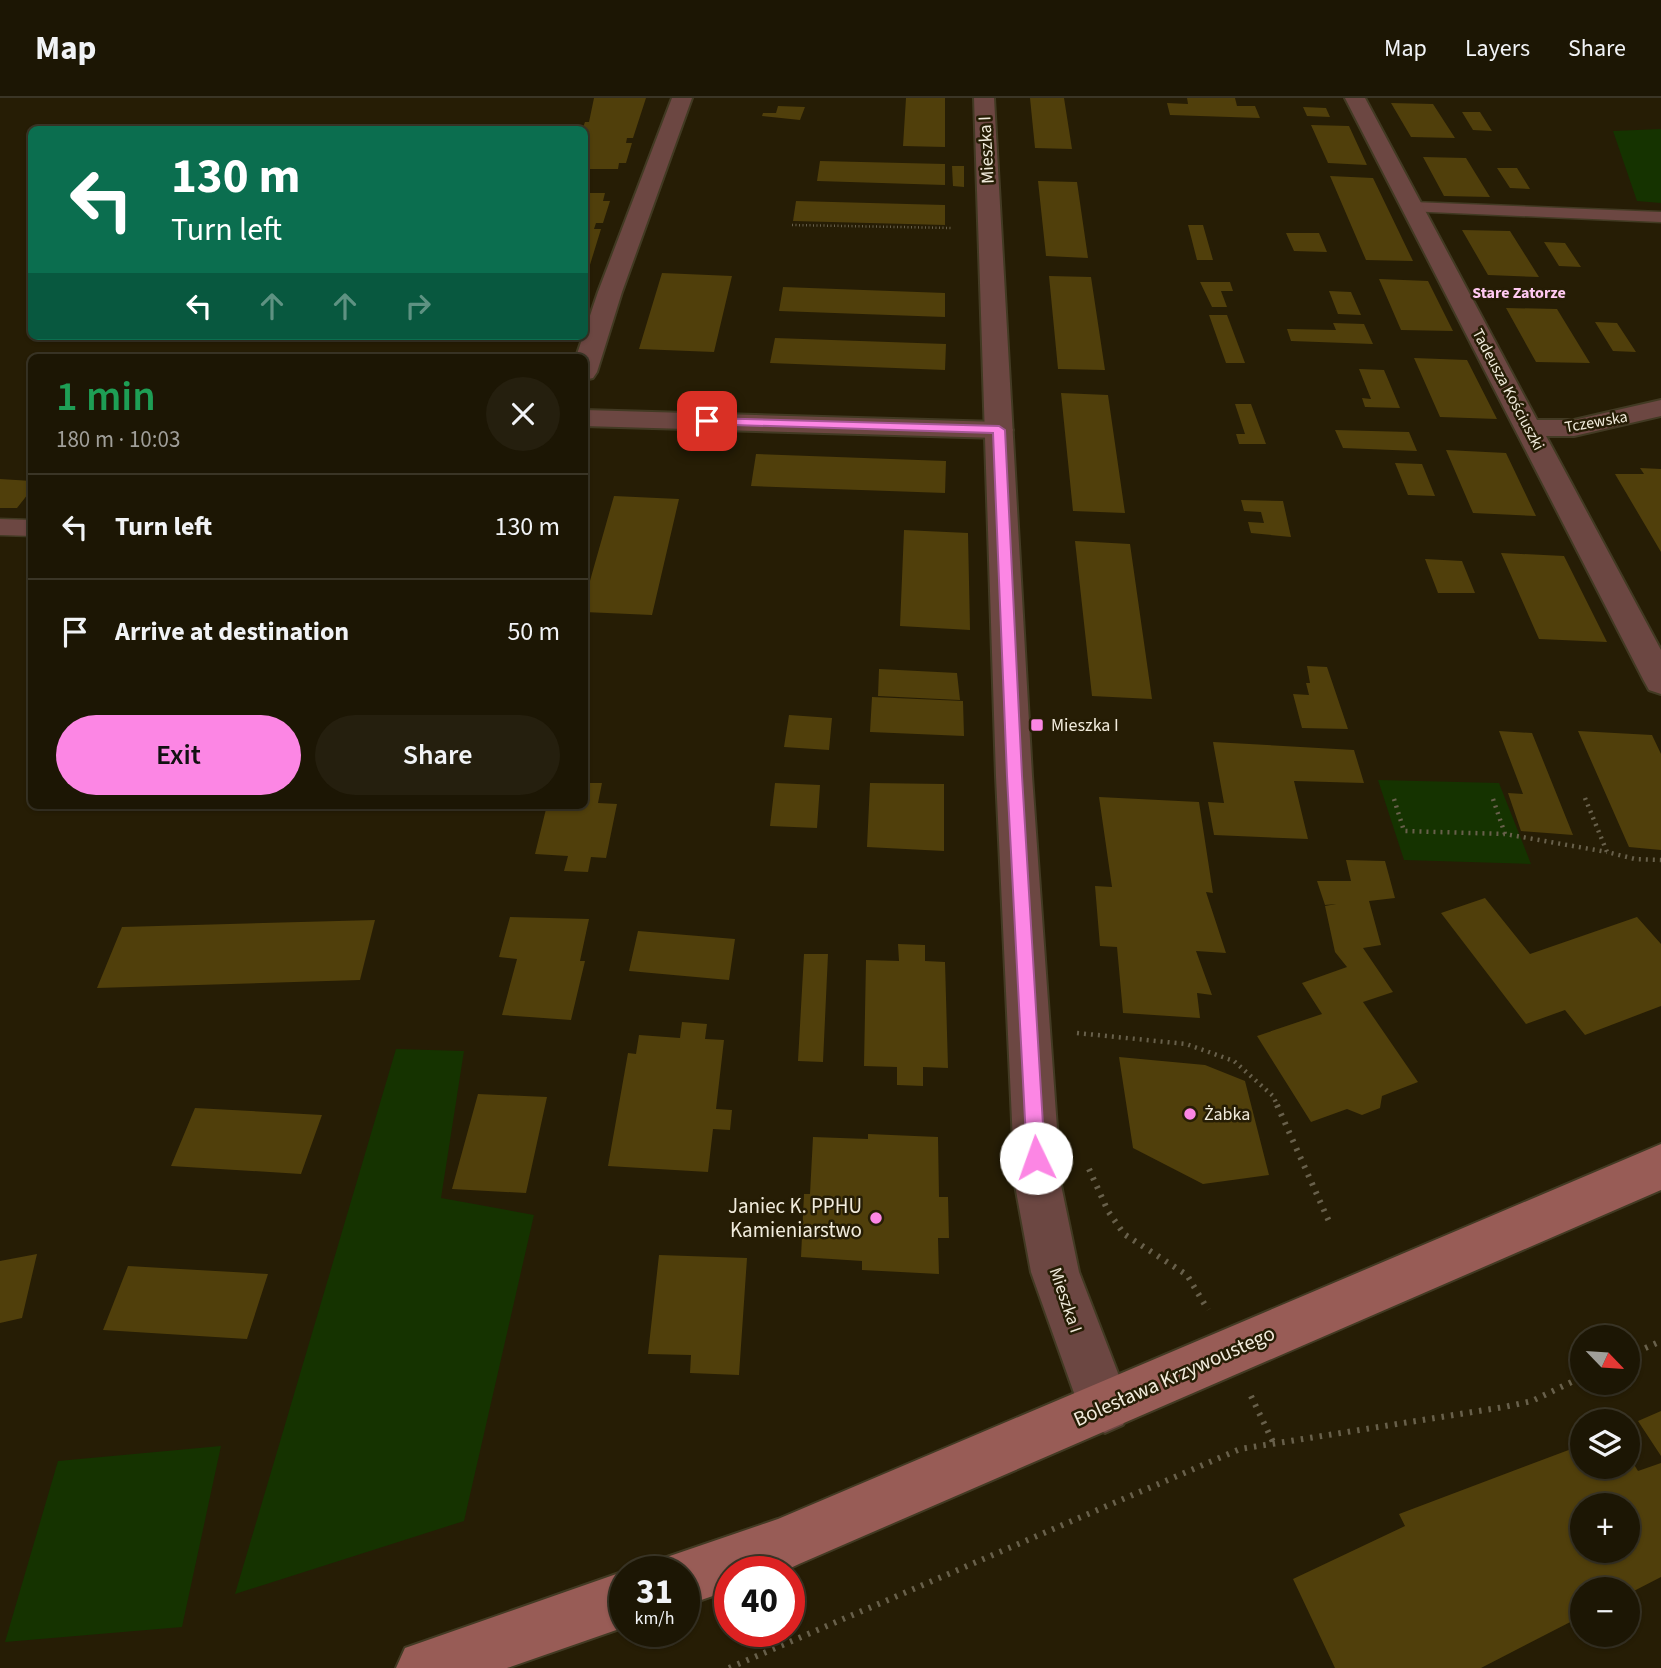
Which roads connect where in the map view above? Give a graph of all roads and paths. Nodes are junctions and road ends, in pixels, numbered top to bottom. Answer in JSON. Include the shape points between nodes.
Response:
{"nodes":[{"id":1,"x":682,"y":98,"type":"edge"},
{"id":2,"x":984,"y":98,"type":"edge"},
{"id":3,"x":1355,"y":98,"type":"edge"},
{"id":4,"x":1413,"y":207,"type":"junction"},
{"id":5,"x":1661,"y":217,"type":"edge"},
{"id":6,"x":792,"y":225,"type":"dead end"},
{"id":7,"x":955,"y":228,"type":"dead end"},
{"id":8,"x":588,"y":360,"type":"edge"},
{"id":9,"x":1661,"y":408,"type":"edge"},
{"id":10,"x":588,"y":418,"type":"edge"},
{"id":11,"x":1530,"y":428,"type":"junction"},
{"id":12,"x":999,"y":430,"type":"junction"},
{"id":13,"x":0,"y":527,"type":"edge"},
{"id":14,"x":28,"y":528,"type":"edge"},
{"id":15,"x":1661,"y":681,"type":"edge"},
{"id":16,"x":1394,"y":799,"type":"dead end"},
{"id":17,"x":1493,"y":799,"type":"dead end"},
{"id":18,"x":1585,"y":799,"type":"dead end"},
{"id":19,"x":1505,"y":834,"type":"junction"},
{"id":20,"x":1607,"y":852,"type":"junction"},
{"id":21,"x":1661,"y":860,"type":"edge"},
{"id":22,"x":1066,"y":1032,"type":"dead end"},
{"id":23,"x":1085,"y":1157,"type":"dead end"},
{"id":24,"x":1661,"y":1167,"type":"edge"},
{"id":25,"x":1331,"y":1226,"type":"dead end"},
{"id":26,"x":1661,"y":1341,"type":"edge"},
{"id":27,"x":1229,"y":1351,"type":"junction"},
{"id":28,"x":1640,"y":1351,"type":"edge"},
{"id":29,"x":1570,"y":1383,"type":"edge"},
{"id":30,"x":1105,"y":1407,"type":"junction"},
{"id":31,"x":1274,"y":1444,"type":"junction"},
{"id":32,"x":700,"y":1572,"type":"edge"},
{"id":33,"x":609,"y":1605,"type":"edge"},
{"id":34,"x":425,"y":1668,"type":"edge"},
{"id":35,"x":729,"y":1668,"type":"edge"}],
"edges":[{"from":1,"to":8,"type":"street"},
{"from":2,"to":12,"type":"street","name":"Mieszka I"},
{"from":3,"to":4,"type":"street","name":"Tadeusza Kościuszki"},
{"from":4,"to":5,"type":"lane"},
{"from":4,"to":11,"type":"street","name":"Tadeusza Kościuszki"},
{"from":6,"to":7,"type":"path"},
{"from":9,"to":11,"type":"street","name":"Tczewska","via":[[1574,428]]},
{"from":10,"to":12,"type":"street"},
{"from":11,"to":15,"type":"street","name":"Tadeusza Kościuszki"},
{"from":12,"to":30,"type":"street","name":"Mieszka I","via":[[1038,1185],[1055,1272]]},
{"from":13,"to":14,"type":"lane"},
{"from":16,"to":19,"type":"path","via":[[1404,831]]},
{"from":17,"to":19,"type":"path"},
{"from":18,"to":20,"type":"path"},
{"from":19,"to":20,"type":"path"},
{"from":20,"to":21,"type":"path"},
{"from":22,"to":25,"type":"path","via":[[1186,1044],[1234,1060],[1273,1096]]},
{"from":23,"to":27,"type":"path","via":[[1119,1226],[1187,1275]]},
{"from":24,"to":27,"type":"main road","name":"Bolesława Krzywoustego"},
{"from":26,"to":28,"type":"path"},
{"from":27,"to":30,"type":"main road","name":"Bolesława Krzywoustego"},
{"from":27,"to":31,"type":"path"},
{"from":29,"to":31,"type":"path","via":[[1513,1405]]},
{"from":30,"to":32,"type":"main road","name":"Bolesława Krzywoustego","via":[[780,1545]]},
{"from":31,"to":35,"type":"path","via":[[1240,1450]]},
{"from":33,"to":34,"type":"main road"}]}
